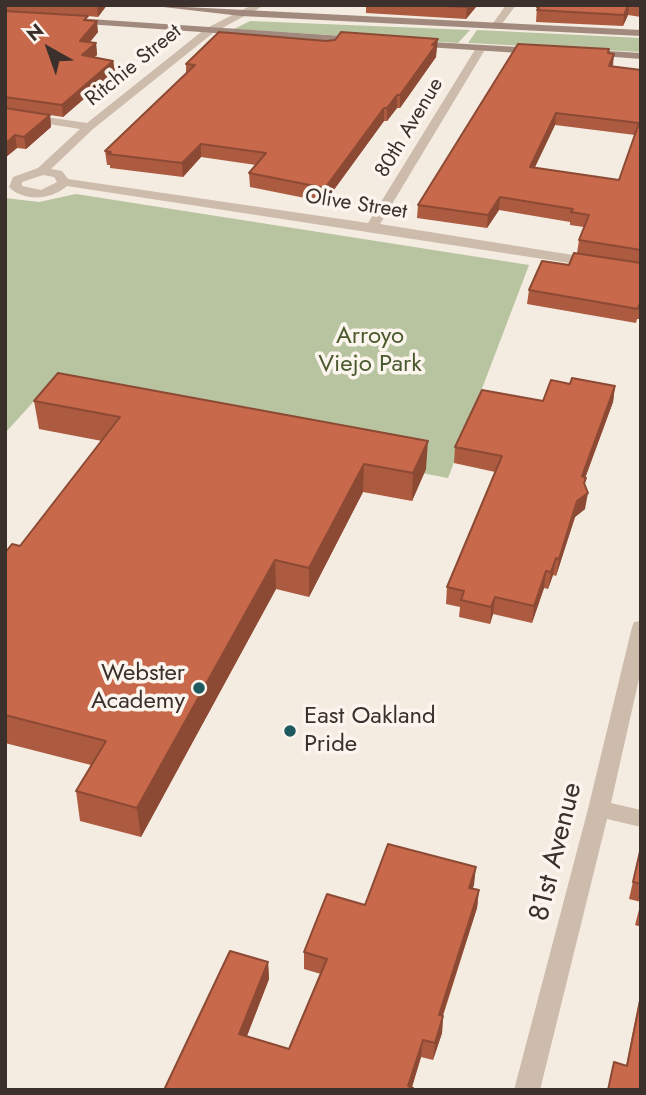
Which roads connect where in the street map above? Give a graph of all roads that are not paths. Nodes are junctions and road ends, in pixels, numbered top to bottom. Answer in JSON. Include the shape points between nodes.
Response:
{"nodes":[{"id":1,"x":151,"y":5,"type":"edge"},
{"id":2,"x":260,"y":5,"type":"edge"},
{"id":3,"x":511,"y":5,"type":"edge"},
{"id":4,"x":241,"y":13,"type":"junction"},
{"id":5,"x":59,"y":20,"type":"edge"},
{"id":6,"x":496,"y":26,"type":"junction"},
{"id":7,"x":209,"y":31,"type":"junction"},
{"id":8,"x":641,"y":33,"type":"edge"},
{"id":9,"x":369,"y":41,"type":"edge"},
{"id":10,"x":408,"y":44,"type":"edge"},
{"id":11,"x":481,"y":48,"type":"junction"},
{"id":12,"x":547,"y":51,"type":"edge"},
{"id":13,"x":574,"y":52,"type":"edge"},
{"id":14,"x":641,"y":56,"type":"edge"},
{"id":15,"x":5,"y":114,"type":"edge"},
{"id":16,"x":89,"y":127,"type":"junction"},
{"id":17,"x":42,"y":172,"type":"junction"},
{"id":18,"x":64,"y":182,"type":"junction"},
{"id":19,"x":372,"y":227,"type":"junction"},
{"id":20,"x":641,"y":270,"type":"edge"},
{"id":21,"x":641,"y":627,"type":"edge"},
{"id":22,"x":599,"y":809,"type":"junction"},
{"id":23,"x":641,"y":819,"type":"edge"},
{"id":24,"x":527,"y":1090,"type":"edge"}],
"edges":[{"from":1,"to":4,"type":"main road"},
{"from":2,"to":4,"type":"street","name":"Ritchie Street"},
{"from":3,"to":6,"type":"street"},
{"from":4,"to":6,"type":"main road"},
{"from":4,"to":7,"type":"street","name":"Ritchie Street"},
{"from":5,"to":7,"type":"main road"},
{"from":6,"to":8,"type":"main road"},
{"from":7,"to":9,"type":"main road"},
{"from":7,"to":16,"type":"street","name":"Ritchie Street"},
{"from":10,"to":11,"type":"main road"},
{"from":11,"to":12,"type":"main road"},
{"from":11,"to":19,"type":"street","name":"80th Avenue"},
{"from":13,"to":14,"type":"main road"},
{"from":15,"to":16,"type":"street"},
{"from":16,"to":17,"type":"street","name":"Ritchie Street"},
{"from":17,"to":18,"type":"street","via":[[58,174]]},
{"from":17,"to":18,"type":"street","name":"Ritchie Street","via":[[21,176],[15,187],[38,194],[56,190]]},
{"from":18,"to":19,"type":"street","name":"Olive Street"},
{"from":19,"to":20,"type":"street","name":"Olive Street"},
{"from":21,"to":22,"type":"street","name":"81st Avenue"},
{"from":22,"to":23,"type":"street"},
{"from":22,"to":24,"type":"street","name":"81st Avenue"}]}
